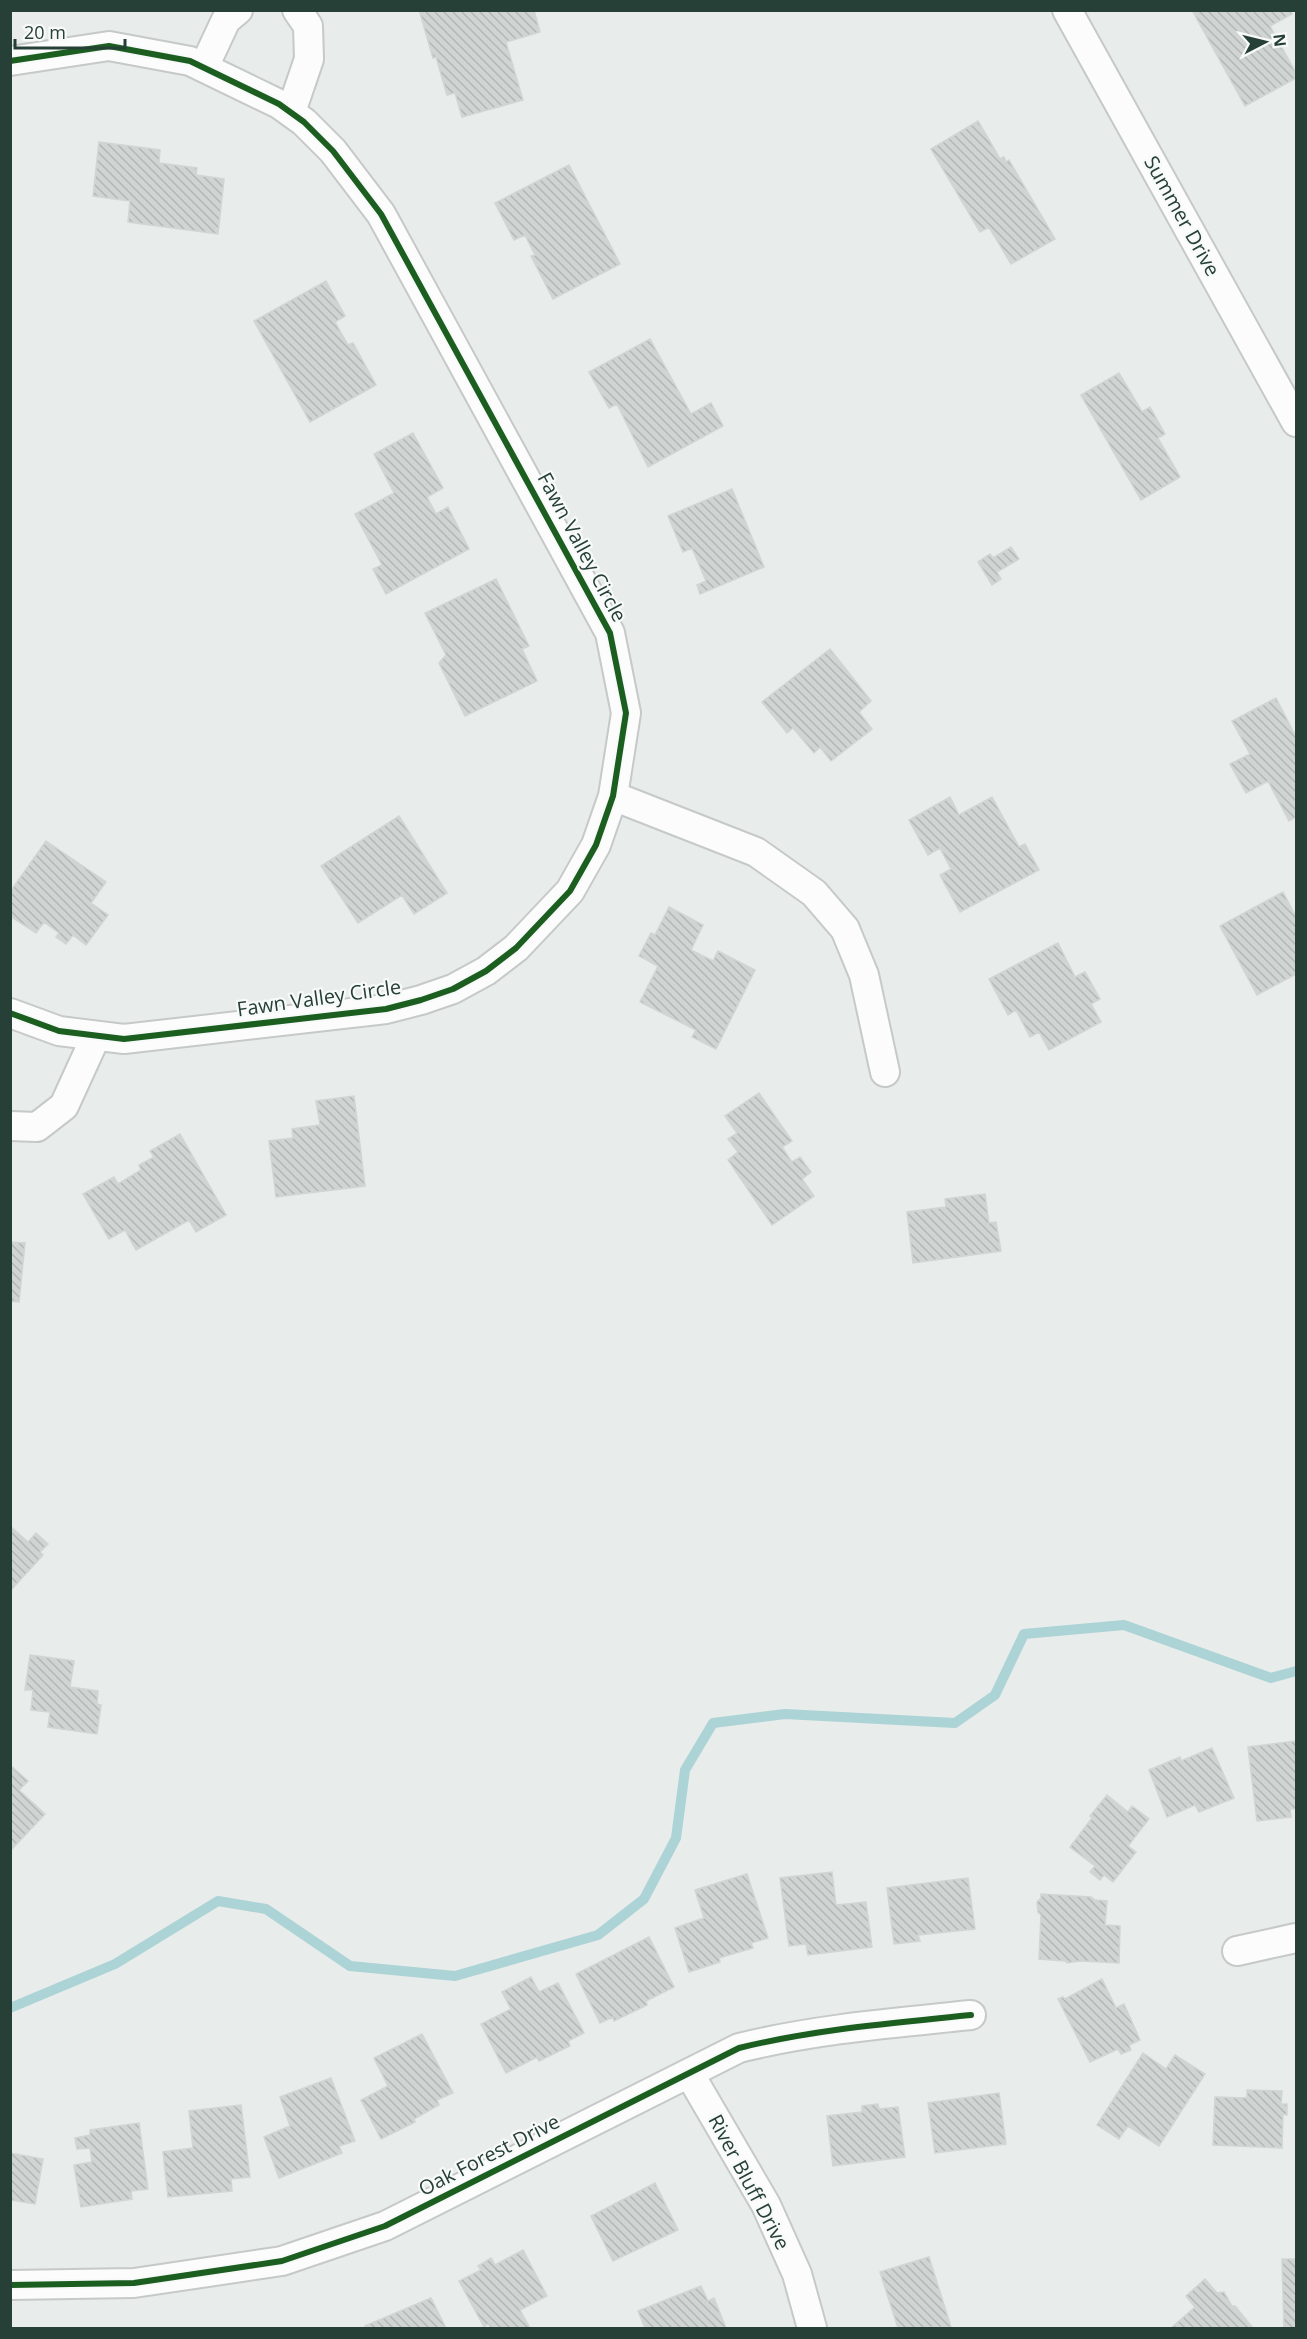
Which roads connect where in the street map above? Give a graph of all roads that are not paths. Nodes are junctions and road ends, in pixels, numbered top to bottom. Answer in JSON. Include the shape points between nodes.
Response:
{"nodes":[{"id":1,"x":238,"y":10,"type":"edge"},
{"id":2,"x":297,"y":10,"type":"edge"},
{"id":3,"x":1067,"y":10,"type":"edge"},
{"id":4,"x":10,"y":61,"type":"edge"},
{"id":5,"x":204,"y":67,"type":"junction"},
{"id":6,"x":291,"y":112,"type":"junction"},
{"id":7,"x":1296,"y":422,"type":"edge"},
{"id":8,"x":613,"y":796,"type":"junction"},
{"id":9,"x":10,"y":1013,"type":"edge"},
{"id":10,"x":96,"y":1036,"type":"junction"},
{"id":11,"x":885,"y":1072,"type":"dead end"},
{"id":12,"x":10,"y":1126,"type":"edge"},
{"id":13,"x":1296,"y":1938,"type":"edge"},
{"id":14,"x":1237,"y":1951,"type":"dead end"},
{"id":15,"x":971,"y":2015,"type":"dead end"},
{"id":16,"x":689,"y":2073,"type":"junction"},
{"id":17,"x":10,"y":2285,"type":"edge"},
{"id":18,"x":812,"y":2328,"type":"edge"}],
"edges":[{"from":1,"to":5,"type":"street","via":[[226,20]]},
{"from":2,"to":6,"type":"street","via":[[308,26],[309,59]]},
{"from":3,"to":7,"type":"street","name":"Summer Drive"},
{"from":4,"to":5,"type":"street","name":"Fawn Valley Circle","via":[[109,46]]},
{"from":5,"to":6,"type":"street","name":"Fawn Valley Circle"},
{"from":6,"to":8,"type":"street","name":"Fawn Valley Circle","via":[[333,150],[381,214],[610,633],[626,713]]},
{"from":8,"to":10,"type":"street","name":"Fawn Valley Circle","via":[[596,845],[570,891],[516,948],[453,989],[386,1010],[124,1039]]},
{"from":8,"to":11,"type":"street","via":[[756,852],[814,893],[845,929],[864,975]]},
{"from":9,"to":10,"type":"street","name":"Fawn Valley Circle","via":[[59,1032]]},
{"from":10,"to":12,"type":"street","via":[[64,1106],[37,1127]]},
{"from":13,"to":14,"type":"street"},
{"from":15,"to":16,"type":"street","name":"Oak Forest Drive","via":[[784,2037],[740,2048]]},
{"from":16,"to":17,"type":"street","name":"Oak Forest Drive","via":[[385,2226],[282,2261],[134,2283]]},
{"from":16,"to":18,"type":"street","name":"River Bluff Drive","via":[[766,2205],[796,2274]]}]}
